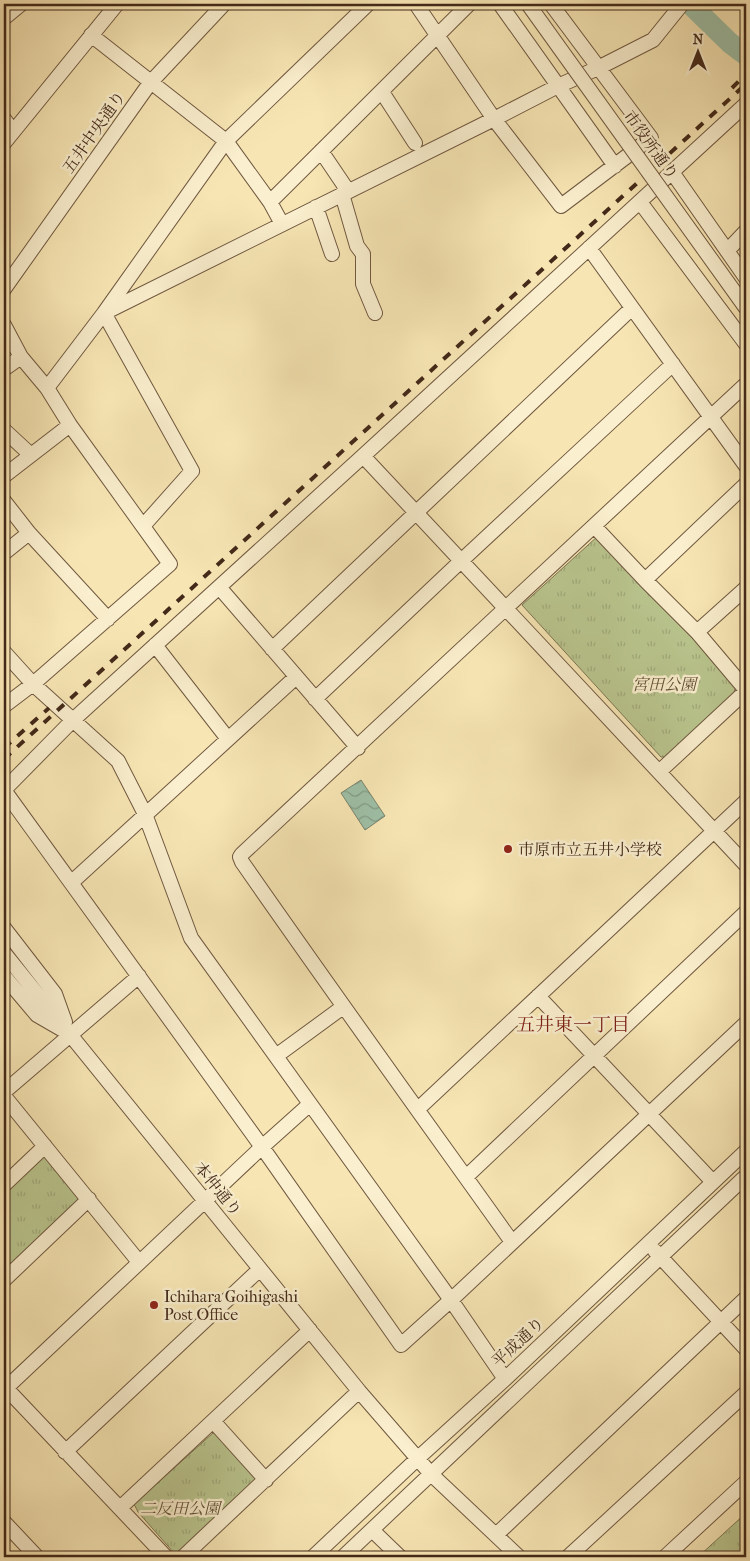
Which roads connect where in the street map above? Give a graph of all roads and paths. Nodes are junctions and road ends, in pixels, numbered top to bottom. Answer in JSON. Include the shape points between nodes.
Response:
{"nodes":[{"id":1,"x":21,"y":4,"type":"edge"},
{"id":2,"x":117,"y":4,"type":"edge"},
{"id":3,"x":224,"y":4,"type":"edge"},
{"id":4,"x":368,"y":4,"type":"edge"},
{"id":5,"x":416,"y":4,"type":"edge"},
{"id":6,"x":469,"y":4,"type":"edge"},
{"id":7,"x":500,"y":4,"type":"edge"},
{"id":8,"x":528,"y":4,"type":"edge"},
{"id":9,"x":552,"y":4,"type":"edge"},
{"id":10,"x":682,"y":4,"type":"edge"},
{"id":11,"x":4,"y":18,"type":"edge"},
{"id":12,"x":91,"y":35,"type":"junction"},
{"id":13,"x":437,"y":36,"type":"junction"},
{"id":14,"x":598,"y":68,"type":"junction"},
{"id":15,"x":150,"y":83,"type":"junction"},
{"id":16,"x":558,"y":86,"type":"junction"},
{"id":17,"x":382,"y":92,"type":"junction"},
{"id":18,"x":744,"y":109,"type":"edge"},
{"id":19,"x":4,"y":119,"type":"edge"},
{"id":20,"x":494,"y":119,"type":"junction"},
{"id":21,"x":13,"y":131,"type":"junction"},
{"id":22,"x":226,"y":141,"type":"junction"},
{"id":23,"x":4,"y":143,"type":"edge"},
{"id":24,"x":415,"y":143,"type":"dead end"},
{"id":25,"x":321,"y":151,"type":"junction"},
{"id":26,"x":615,"y":166,"type":"junction"},
{"id":27,"x":672,"y":172,"type":"junction"},
{"id":28,"x":345,"y":193,"type":"junction"},
{"id":29,"x":270,"y":202,"type":"junction"},
{"id":30,"x":640,"y":202,"type":"junction"},
{"id":31,"x":316,"y":207,"type":"junction"},
{"id":32,"x":282,"y":224,"type":"junction"},
{"id":33,"x":746,"y":231,"type":"edge"},
{"id":34,"x":589,"y":248,"type":"junction"},
{"id":35,"x":727,"y":251,"type":"junction"},
{"id":36,"x":332,"y":254,"type":"dead end"},
{"id":37,"x":746,"y":278,"type":"edge"},
{"id":38,"x":4,"y":289,"type":"edge"},
{"id":39,"x":632,"y":308,"type":"junction"},
{"id":40,"x":746,"y":308,"type":"edge"},
{"id":41,"x":104,"y":313,"type":"junction"},
{"id":42,"x":375,"y":313,"type":"dead end"},
{"id":43,"x":4,"y":326,"type":"edge"},
{"id":44,"x":746,"y":344,"type":"edge"},
{"id":45,"x":21,"y":357,"type":"junction"},
{"id":46,"x":673,"y":364,"type":"junction"},
{"id":47,"x":4,"y":369,"type":"edge"},
{"id":48,"x":746,"y":384,"type":"edge"},
{"id":49,"x":48,"y":388,"type":"junction"},
{"id":50,"x":711,"y":417,"type":"junction"},
{"id":51,"x":70,"y":425,"type":"junction"},
{"id":52,"x":4,"y":430,"type":"edge"},
{"id":53,"x":31,"y":455,"type":"junction"},
{"id":54,"x":363,"y":456,"type":"junction"},
{"id":55,"x":746,"y":466,"type":"edge"},
{"id":56,"x":4,"y":476,"type":"edge"},
{"id":57,"x":746,"y":484,"type":"edge"},
{"id":58,"x":4,"y":501,"type":"edge"},
{"id":59,"x":415,"y":512,"type":"junction"},
{"id":60,"x":143,"y":526,"type":"junction"},
{"id":61,"x":594,"y":526,"type":"junction"},
{"id":62,"x":29,"y":533,"type":"junction"},
{"id":63,"x":4,"y":553,"type":"edge"},
{"id":64,"x":461,"y":561,"type":"junction"},
{"id":65,"x":644,"y":580,"type":"junction"},
{"id":66,"x":219,"y":587,"type":"junction"},
{"id":67,"x":746,"y":588,"type":"edge"},
{"id":68,"x":505,"y":609,"type":"junction"},
{"id":69,"x":108,"y":619,"type":"junction"},
{"id":70,"x":697,"y":632,"type":"junction"},
{"id":71,"x":155,"y":645,"type":"junction"},
{"id":72,"x":272,"y":649,"type":"junction"},
{"id":73,"x":4,"y":652,"type":"edge"},
{"id":74,"x":296,"y":677,"type":"junction"},
{"id":75,"x":32,"y":684,"type":"junction"},
{"id":76,"x":746,"y":690,"type":"edge"},
{"id":77,"x":315,"y":699,"type":"junction"},
{"id":78,"x":4,"y":706,"type":"edge"},
{"id":79,"x":72,"y":720,"type":"junction"},
{"id":80,"x":228,"y":739,"type":"junction"},
{"id":81,"x":358,"y":748,"type":"junction"},
{"id":82,"x":659,"y":772,"type":"junction"},
{"id":83,"x":4,"y":790,"type":"edge"},
{"id":84,"x":746,"y":801,"type":"edge"},
{"id":85,"x":145,"y":814,"type":"junction"},
{"id":86,"x":714,"y":831,"type":"junction"},
{"id":87,"x":746,"y":865,"type":"edge"},
{"id":88,"x":72,"y":882,"type":"junction"},
{"id":89,"x":746,"y":912,"type":"edge"},
{"id":90,"x":4,"y":928,"type":"edge"},
{"id":91,"x":4,"y":953,"type":"edge"},
{"id":92,"x":4,"y":976,"type":"edge"},
{"id":93,"x":138,"y":976,"type":"junction"},
{"id":94,"x":538,"y":996,"type":"junction"},
{"id":95,"x":343,"y":1007,"type":"junction"},
{"id":96,"x":746,"y":1023,"type":"edge"},
{"id":97,"x":70,"y":1034,"type":"junction"},
{"id":98,"x":594,"y":1055,"type":"junction"},
{"id":99,"x":276,"y":1056,"type":"junction"},
{"id":100,"x":4,"y":1092,"type":"edge"},
{"id":101,"x":4,"y":1096,"type":"edge"},
{"id":102,"x":310,"y":1104,"type":"junction"},
{"id":103,"x":418,"y":1109,"type":"junction"},
{"id":104,"x":649,"y":1115,"type":"junction"},
{"id":105,"x":45,"y":1146,"type":"junction"},
{"id":106,"x":262,"y":1147,"type":"junction"},
{"id":107,"x":746,"y":1151,"type":"edge"},
{"id":108,"x":746,"y":1176,"type":"edge"},
{"id":109,"x":466,"y":1177,"type":"junction"},
{"id":110,"x":713,"y":1182,"type":"junction"},
{"id":111,"x":4,"y":1185,"type":"edge"},
{"id":112,"x":89,"y":1199,"type":"junction"},
{"id":113,"x":205,"y":1200,"type":"junction"},
{"id":114,"x":512,"y":1242,"type":"junction"},
{"id":115,"x":648,"y":1244,"type":"junction"},
{"id":116,"x":660,"y":1257,"type":"junction"},
{"id":117,"x":139,"y":1262,"type":"junction"},
{"id":118,"x":260,"y":1269,"type":"junction"},
{"id":119,"x":4,"y":1280,"type":"edge"},
{"id":120,"x":746,"y":1298,"type":"edge"},
{"id":121,"x":451,"y":1300,"type":"junction"},
{"id":122,"x":721,"y":1322,"type":"junction"},
{"id":123,"x":310,"y":1330,"type":"junction"},
{"id":124,"x":746,"y":1348,"type":"edge"},
{"id":125,"x":505,"y":1379,"type":"junction"},
{"id":126,"x":4,"y":1388,"type":"edge"},
{"id":127,"x":359,"y":1391,"type":"junction"},
{"id":128,"x":746,"y":1393,"type":"edge"},
{"id":129,"x":213,"y":1421,"type":"junction"},
{"id":130,"x":65,"y":1452,"type":"junction"},
{"id":131,"x":417,"y":1459,"type":"junction"},
{"id":132,"x":431,"y":1474,"type":"junction"},
{"id":133,"x":266,"y":1480,"type":"junction"},
{"id":134,"x":746,"y":1482,"type":"edge"},
{"id":135,"x":120,"y":1508,"type":"junction"},
{"id":136,"x":4,"y":1522,"type":"edge"},
{"id":137,"x":372,"y":1530,"type":"junction"},
{"id":138,"x":496,"y":1535,"type":"junction"},
{"id":139,"x":37,"y":1557,"type":"edge"},
{"id":140,"x":166,"y":1557,"type":"edge"},
{"id":141,"x":183,"y":1557,"type":"edge"},
{"id":142,"x":313,"y":1557,"type":"edge"},
{"id":143,"x":343,"y":1557,"type":"edge"},
{"id":144,"x":400,"y":1557,"type":"edge"},
{"id":145,"x":519,"y":1557,"type":"edge"},
{"id":146,"x":568,"y":1557,"type":"edge"},
{"id":147,"x":665,"y":1557,"type":"edge"}],
"edges":[{"from":1,"to":11,"type":"street"},
{"from":2,"to":12,"type":"street"},
{"from":3,"to":15,"type":"street","name":"五井中央通り"},
{"from":4,"to":22,"type":"street"},
{"from":5,"to":13,"type":"street"},
{"from":6,"to":13,"type":"street"},
{"from":7,"to":16,"type":"street"},
{"from":8,"to":40,"type":"street","name":"市役所通り","bridge":true},
{"from":9,"to":14,"type":"street"},
{"from":10,"to":14,"type":"street","via":[[654,40]]},
{"from":12,"to":15,"type":"street"},
{"from":12,"to":21,"type":"street"},
{"from":13,"to":17,"type":"street"},
{"from":13,"to":20,"type":"street"},
{"from":14,"to":16,"type":"street"},
{"from":14,"to":26,"type":"street","via":[[651,138]]},
{"from":15,"to":22,"type":"street"},
{"from":15,"to":38,"type":"street","name":"五井中央通り"},
{"from":16,"to":20,"type":"street"},
{"from":16,"to":26,"type":"street"},
{"from":17,"to":24,"type":"street"},
{"from":17,"to":25,"type":"street"},
{"from":18,"to":27,"type":"street"},
{"from":19,"to":21,"type":"street"},
{"from":20,"to":26,"type":"street","via":[[561,206]]},
{"from":20,"to":28,"type":"street"},
{"from":21,"to":23,"type":"street"},
{"from":22,"to":29,"type":"street"},
{"from":22,"to":41,"type":"street"},
{"from":25,"to":28,"type":"street"},
{"from":25,"to":29,"type":"street"},
{"from":27,"to":30,"type":"street"},
{"from":27,"to":35,"type":"street"},
{"from":28,"to":31,"type":"street"},
{"from":28,"to":42,"type":"street","via":[[357,246],[362,254],[363,284]]},
{"from":29,"to":32,"type":"street"},
{"from":30,"to":34,"type":"street"},
{"from":30,"to":44,"type":"street"},
{"from":31,"to":32,"type":"street"},
{"from":31,"to":36,"type":"street"},
{"from":32,"to":41,"type":"street"},
{"from":33,"to":35,"type":"street"},
{"from":34,"to":39,"type":"street"},
{"from":34,"to":54,"type":"street"},
{"from":35,"to":37,"type":"street"},
{"from":39,"to":46,"type":"street"},
{"from":39,"to":59,"type":"street"},
{"from":41,"to":49,"type":"street"},
{"from":41,"to":60,"type":"street","via":[[192,471]]},
{"from":43,"to":45,"type":"street"},
{"from":45,"to":47,"type":"street"},
{"from":45,"to":49,"type":"street"},
{"from":46,"to":50,"type":"street"},
{"from":46,"to":64,"type":"street"},
{"from":48,"to":50,"type":"street"},
{"from":49,"to":51,"type":"street"},
{"from":50,"to":55,"type":"street"},
{"from":50,"to":61,"type":"street"},
{"from":51,"to":53,"type":"street"},
{"from":51,"to":60,"type":"street"},
{"from":52,"to":53,"type":"street"},
{"from":53,"to":56,"type":"street"},
{"from":54,"to":59,"type":"street"},
{"from":54,"to":66,"type":"street"},
{"from":57,"to":65,"type":"street"},
{"from":58,"to":62,"type":"street"},
{"from":59,"to":64,"type":"street"},
{"from":59,"to":72,"type":"street"},
{"from":60,"to":69,"type":"street","via":[[170,564]]},
{"from":61,"to":65,"type":"street"},
{"from":61,"to":68,"type":"street"},
{"from":62,"to":63,"type":"street"},
{"from":62,"to":69,"type":"street"},
{"from":64,"to":68,"type":"street"},
{"from":64,"to":77,"type":"street"},
{"from":65,"to":70,"type":"street"},
{"from":66,"to":71,"type":"street"},
{"from":66,"to":72,"type":"street"},
{"from":67,"to":70,"type":"street"},
{"from":68,"to":81,"type":"street"},
{"from":68,"to":82,"type":"street"},
{"from":69,"to":75,"type":"street"},
{"from":70,"to":76,"type":"street"},
{"from":71,"to":79,"type":"street"},
{"from":71,"to":80,"type":"street"},
{"from":72,"to":74,"type":"street"},
{"from":73,"to":75,"type":"street"},
{"from":74,"to":77,"type":"street"},
{"from":74,"to":80,"type":"street"},
{"from":75,"to":78,"type":"street"},
{"from":75,"to":79,"type":"street"},
{"from":76,"to":82,"type":"street"},
{"from":77,"to":81,"type":"street"},
{"from":79,"to":83,"type":"street"},
{"from":79,"to":85,"type":"street","via":[[118,761]]},
{"from":80,"to":85,"type":"street"},
{"from":81,"to":95,"type":"street","via":[[240,857]]},
{"from":82,"to":86,"type":"street"},
{"from":83,"to":88,"type":"street"},
{"from":84,"to":86,"type":"street"},
{"from":85,"to":88,"type":"street"},
{"from":85,"to":99,"type":"street","via":[[191,938]]},
{"from":86,"to":87,"type":"street"},
{"from":86,"to":94,"type":"street"},
{"from":88,"to":93,"type":"street"},
{"from":89,"to":98,"type":"street"},
{"from":90,"to":97,"type":"street","via":[[55,994]]},
{"from":91,"to":97,"type":"street","name":"本仲通り"},
{"from":92,"to":97,"type":"street","via":[[37,1015]]},
{"from":93,"to":97,"type":"street"},
{"from":93,"to":106,"type":"street"},
{"from":94,"to":98,"type":"street"},
{"from":94,"to":103,"type":"street"},
{"from":95,"to":99,"type":"street"},
{"from":95,"to":103,"type":"street"},
{"from":96,"to":104,"type":"street"},
{"from":97,"to":100,"type":"street"},
{"from":97,"to":113,"type":"street","name":"本仲通り"},
{"from":98,"to":104,"type":"street"},
{"from":98,"to":109,"type":"street"},
{"from":99,"to":102,"type":"street"},
{"from":101,"to":105,"type":"street"},
{"from":102,"to":106,"type":"street"},
{"from":102,"to":121,"type":"street"},
{"from":103,"to":109,"type":"street"},
{"from":104,"to":110,"type":"street"},
{"from":104,"to":114,"type":"street"},
{"from":105,"to":111,"type":"street"},
{"from":105,"to":112,"type":"street"},
{"from":106,"to":113,"type":"street"},
{"from":106,"to":121,"type":"street","via":[[401,1345]]},
{"from":107,"to":110,"type":"street","name":"平成通り"},
{"from":108,"to":116,"type":"street"},
{"from":109,"to":114,"type":"street"},
{"from":110,"to":115,"type":"street","name":"平成通り"},
{"from":112,"to":117,"type":"street"},
{"from":112,"to":119,"type":"street"},
{"from":113,"to":117,"type":"street"},
{"from":113,"to":118,"type":"street","name":"本仲通り"},
{"from":114,"to":121,"type":"street"},
{"from":115,"to":116,"type":"street"},
{"from":115,"to":125,"type":"street","name":"平成通り"},
{"from":116,"to":122,"type":"street"},
{"from":116,"to":132,"type":"street"},
{"from":117,"to":126,"type":"street"},
{"from":118,"to":123,"type":"street","name":"本仲通り"},
{"from":118,"to":130,"type":"street"},
{"from":120,"to":122,"type":"street"},
{"from":121,"to":125,"type":"street"},
{"from":122,"to":124,"type":"street"},
{"from":122,"to":138,"type":"street"},
{"from":123,"to":127,"type":"street","name":"本仲通り"},
{"from":123,"to":129,"type":"street"},
{"from":125,"to":131,"type":"street","name":"平成通り"},
{"from":126,"to":130,"type":"street"},
{"from":127,"to":131,"type":"street","name":"本仲通り"},
{"from":127,"to":133,"type":"street"},
{"from":128,"to":146,"type":"street"},
{"from":129,"to":133,"type":"street"},
{"from":129,"to":135,"type":"street"},
{"from":130,"to":135,"type":"street"},
{"from":131,"to":132,"type":"street","name":"本仲通り"},
{"from":131,"to":142,"type":"street","name":"平成通り"},
{"from":132,"to":137,"type":"street"},
{"from":132,"to":138,"type":"street","name":"本仲通り"},
{"from":133,"to":141,"type":"street"},
{"from":134,"to":147,"type":"street"},
{"from":135,"to":140,"type":"street"},
{"from":136,"to":139,"type":"street"},
{"from":137,"to":143,"type":"street"},
{"from":137,"to":144,"type":"street"},
{"from":138,"to":145,"type":"street","name":"本仲通り"}]}
